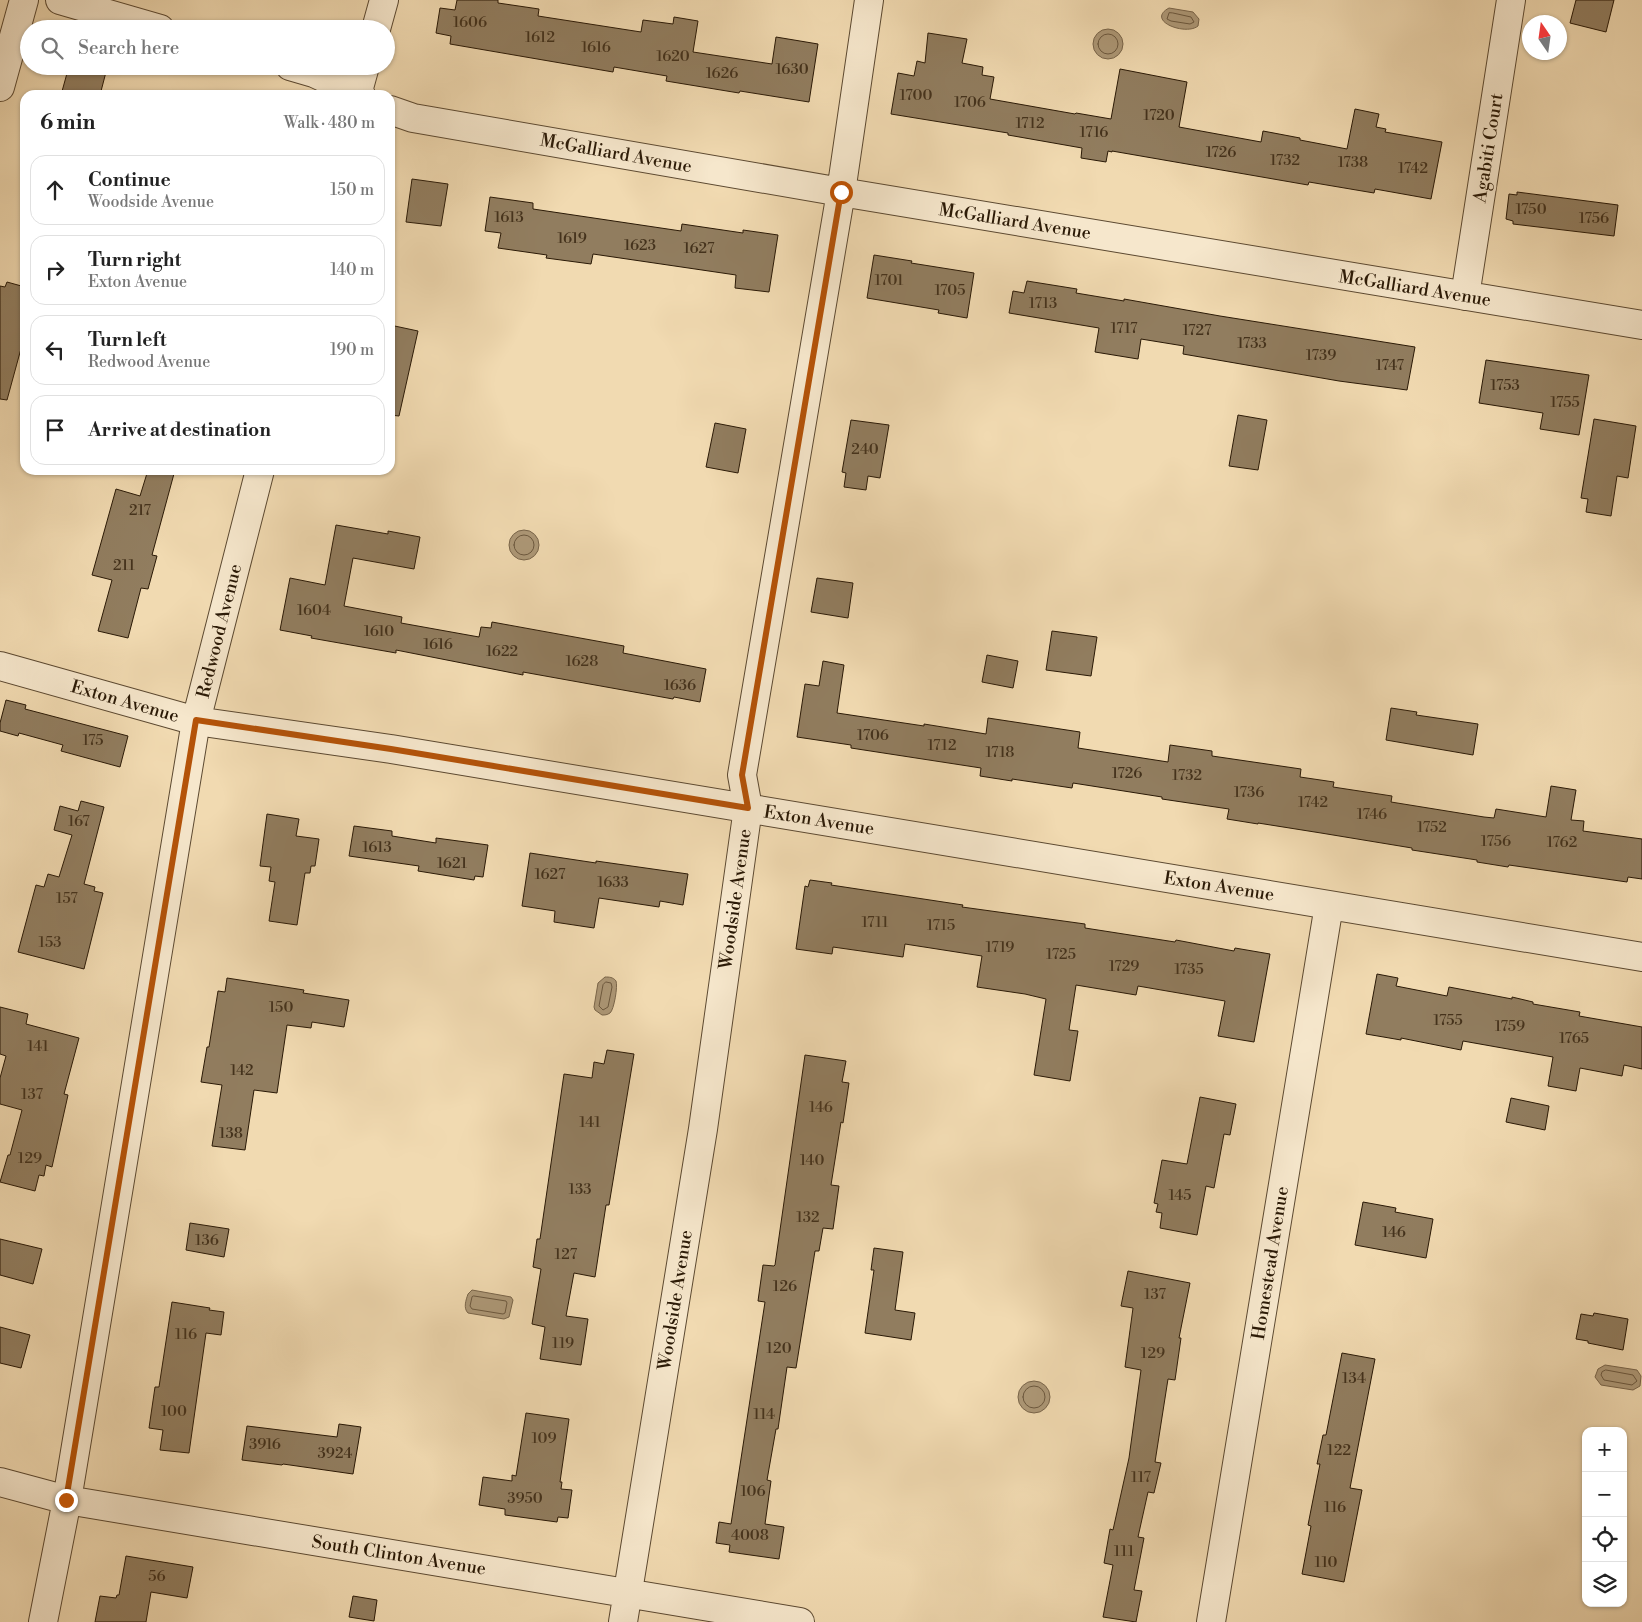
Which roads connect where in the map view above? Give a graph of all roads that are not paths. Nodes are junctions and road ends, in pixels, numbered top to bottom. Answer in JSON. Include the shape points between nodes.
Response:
{"nodes":[{"id":1,"x":24,"y":0,"type":"edge"},
{"id":2,"x":60,"y":0,"type":"edge"},
{"id":3,"x":384,"y":0,"type":"edge"},
{"id":4,"x":869,"y":0,"type":"edge"},
{"id":5,"x":1511,"y":0,"type":"edge"},
{"id":6,"x":129,"y":20,"type":"edge"},
{"id":7,"x":378,"y":20,"type":"edge"},
{"id":8,"x":318,"y":75,"type":"edge"},
{"id":9,"x":363,"y":75,"type":"edge"},
{"id":10,"x":0,"y":87,"type":"edge"},
{"id":11,"x":350,"y":90,"type":"edge"},
{"id":12,"x":360,"y":90,"type":"edge"},
{"id":13,"x":395,"y":112,"type":"edge"},
{"id":14,"x":841,"y":192,"type":"junction"},
{"id":15,"x":1465,"y":296,"type":"junction"},
{"id":16,"x":1642,"y":326,"type":"edge"},
{"id":17,"x":259,"y":475,"type":"edge"},
{"id":18,"x":0,"y":666,"type":"edge"},
{"id":19,"x":196,"y":720,"type":"junction"},
{"id":20,"x":748,"y":808,"type":"junction"},
{"id":21,"x":1329,"y":905,"type":"junction"},
{"id":22,"x":1642,"y":957,"type":"edge"},
{"id":23,"x":0,"y":1482,"type":"edge"},
{"id":24,"x":66,"y":1500,"type":"junction"},
{"id":25,"x":628,"y":1593,"type":"junction"},
{"id":26,"x":43,"y":1622,"type":"edge"},
{"id":27,"x":623,"y":1622,"type":"edge"},
{"id":28,"x":800,"y":1622,"type":"edge"},
{"id":29,"x":1211,"y":1622,"type":"edge"}],
"edges":[{"from":1,"to":10,"type":"street"},
{"from":2,"to":6,"type":"street"},
{"from":3,"to":7,"type":"street"},
{"from":4,"to":14,"type":"street","name":"Woodside Avenue"},
{"from":5,"to":15,"type":"street","name":"Agabiti Court"},
{"from":8,"to":11,"type":"street"},
{"from":9,"to":12,"type":"street"},
{"from":13,"to":14,"type":"street","name":"McGalliard Avenue","via":[[413,118]]},
{"from":14,"to":15,"type":"street","name":"McGalliard Avenue"},
{"from":14,"to":20,"type":"street","name":"Woodside Avenue","via":[[742,775]]},
{"from":15,"to":16,"type":"street","name":"McGalliard Avenue"},
{"from":17,"to":19,"type":"street","name":"Redwood Avenue"},
{"from":18,"to":19,"type":"street","name":"Exton Avenue"},
{"from":19,"to":20,"type":"street","name":"Exton Avenue"},
{"from":19,"to":24,"type":"street","name":"Redwood Avenue"},
{"from":20,"to":21,"type":"street","name":"Exton Avenue"},
{"from":20,"to":25,"type":"street","name":"Woodside Avenue","via":[[703,1129]]},
{"from":21,"to":22,"type":"street","name":"Exton Avenue"},
{"from":21,"to":29,"type":"street","name":"Homestead Avenue"},
{"from":23,"to":24,"type":"street","name":"South Clinton Avenue"},
{"from":24,"to":25,"type":"street","name":"South Clinton Avenue"},
{"from":24,"to":26,"type":"street","name":"Redwood Avenue"},
{"from":25,"to":27,"type":"street","name":"Woodside Avenue"},
{"from":25,"to":28,"type":"street","name":"South Clinton Avenue"}]}
